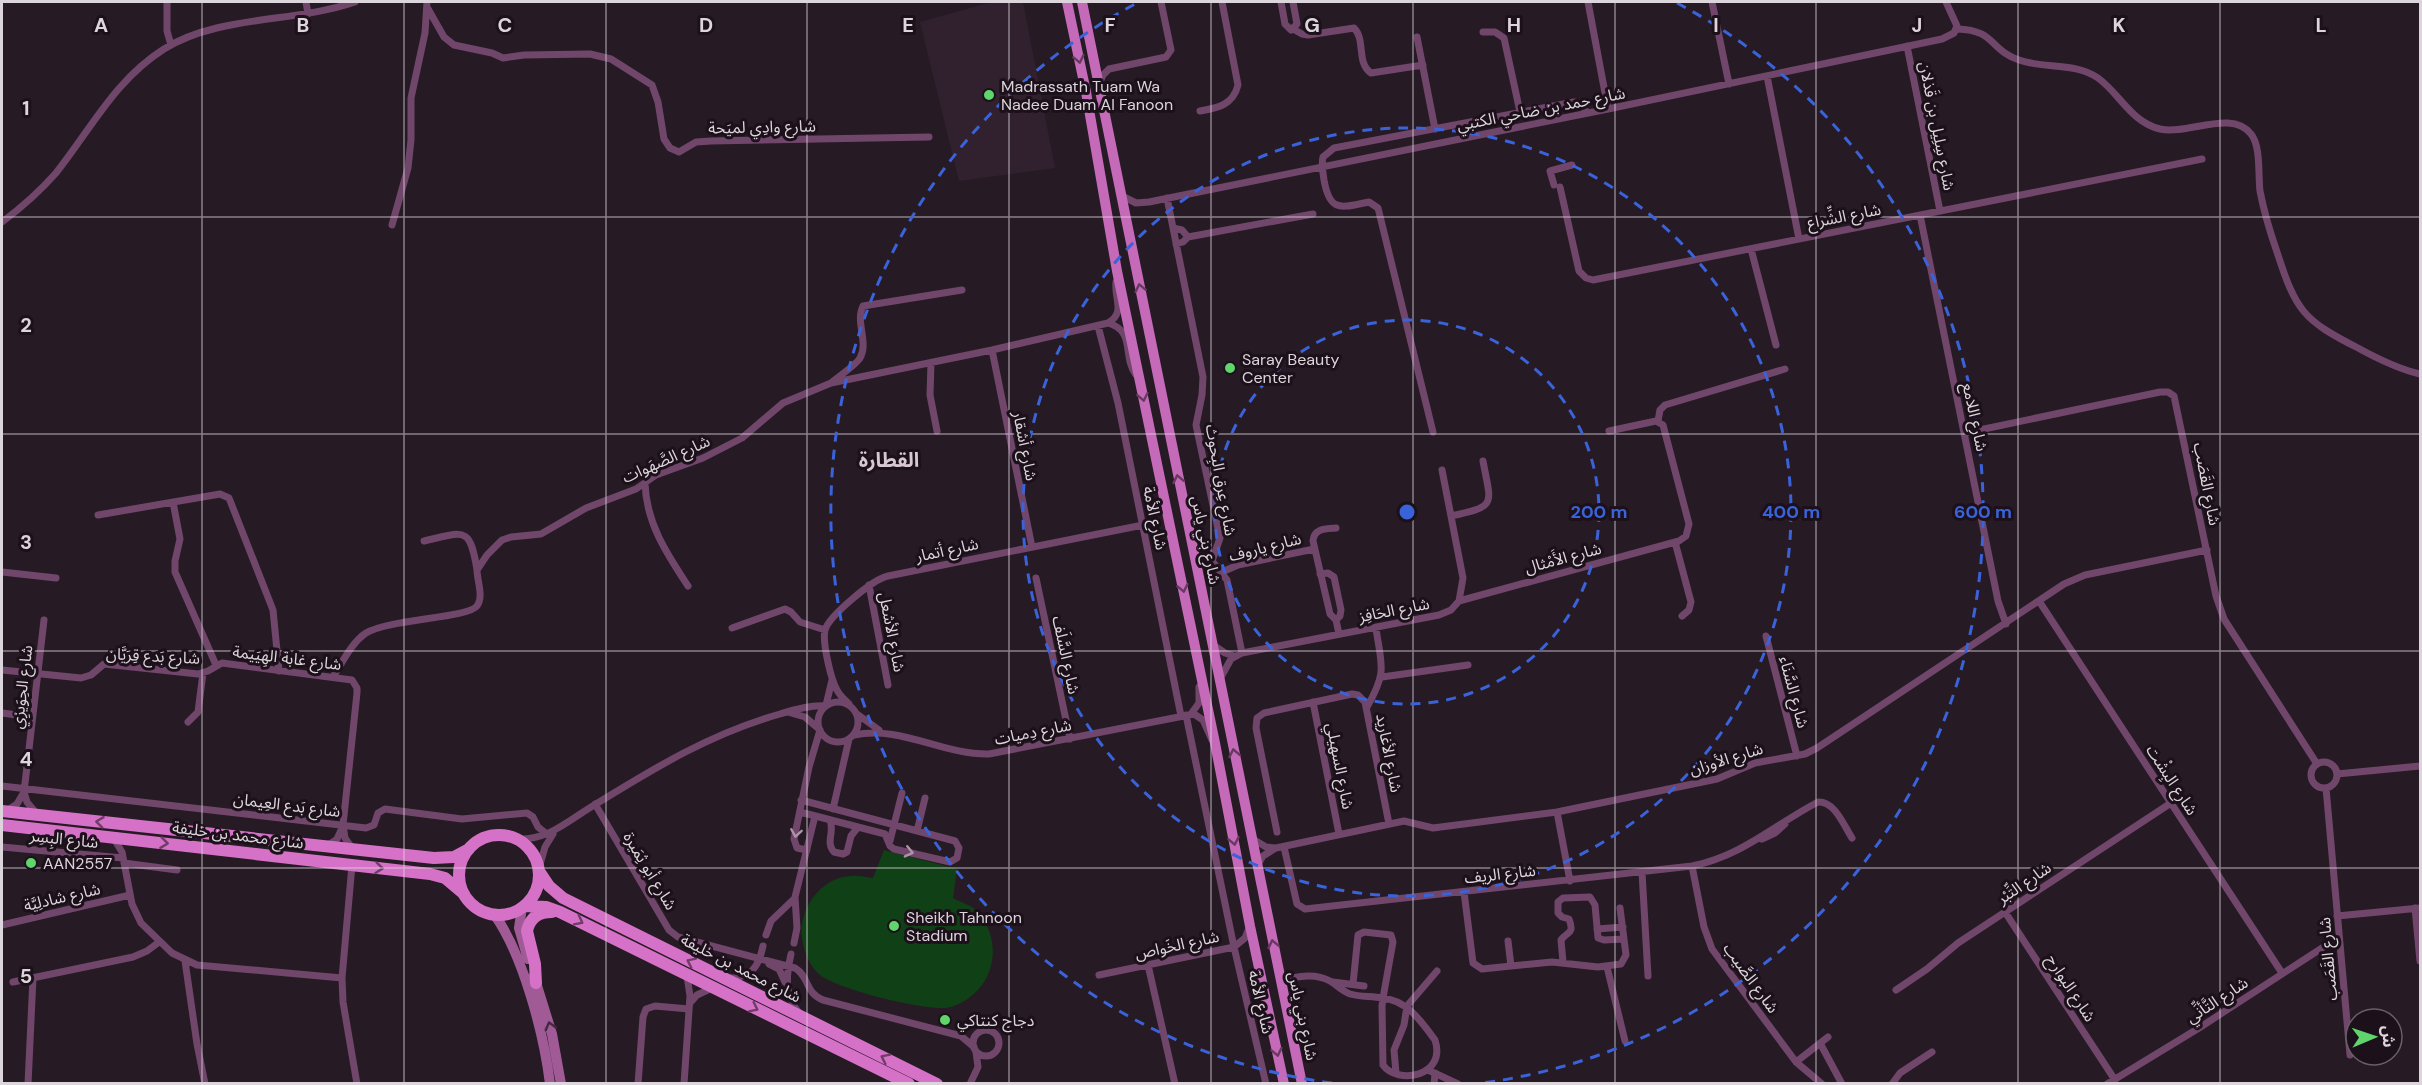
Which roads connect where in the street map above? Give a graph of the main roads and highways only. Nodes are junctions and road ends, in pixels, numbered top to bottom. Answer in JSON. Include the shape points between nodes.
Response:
{"nodes":[{"id":1,"x":1067,"y":2,"type":"edge"},
{"id":2,"x":1082,"y":2,"type":"edge"},
{"id":3,"x":1113,"y":244,"type":"junction"},
{"id":4,"x":1133,"y":255,"type":"junction"},
{"id":5,"x":3,"y":811,"type":"edge"},
{"id":6,"x":2,"y":825,"type":"edge"},
{"id":7,"x":469,"y":849,"type":"junction"},
{"id":8,"x":539,"y":869,"type":"junction"},
{"id":9,"x":464,"y":894,"type":"junction"},
{"id":10,"x":523,"y":907,"type":"junction"},
{"id":11,"x":560,"y":912,"type":"junction"},
{"id":12,"x":494,"y":914,"type":"junction"},
{"id":13,"x":536,"y":983,"type":"junction"},
{"id":14,"x":550,"y":1083,"type":"edge"},
{"id":15,"x":561,"y":1083,"type":"edge"},
{"id":16,"x":909,"y":1083,"type":"edge"},
{"id":17,"x":937,"y":1083,"type":"edge"},
{"id":18,"x":1284,"y":1083,"type":"edge"},
{"id":19,"x":1302,"y":1083,"type":"edge"}],
"edges":[{"from":1,"to":3,"type":"main road","name":"شارع بني ياس","one_way":true},
{"from":2,"to":4,"type":"main road","name":"شارع بني ياس"},
{"from":3,"to":4,"type":"main road"},
{"from":3,"to":18,"type":"main road","name":"شارع بني ياس","one_way":true},
{"from":19,"to":4,"type":"main road","name":"شارع بني ياس","one_way":true},
{"from":7,"to":5,"type":"highway","name":"شارع محمد بن خليفة","one_way":true,"via":[[444,859]]},
{"from":6,"to":9,"type":"highway","name":"شارع محمد بن خليفة","one_way":true,"via":[[438,875]]},
{"from":7,"to":8,"type":"highway","via":[[492,835],[506,835],[528,846]]},
{"from":7,"to":9,"type":"highway","via":[[459,871]]},
{"from":8,"to":10,"type":"highway","via":[[536,890]]},
{"from":17,"to":8,"type":"highway","name":"شارع محمد بن خليفة","one_way":true,"via":[[563,898],[549,886]]},
{"from":9,"to":12,"type":"highway","via":[[477,908]]},
{"from":10,"to":11,"type":"highway","name":"شارع محمد بن خليفة","via":[[546,907]]},
{"from":10,"to":12,"type":"highway"},
{"from":10,"to":13,"type":"main road","via":[[519,928]]},
{"from":11,"to":13,"type":"highway","via":[[539,914],[528,925]]},
{"from":11,"to":16,"type":"highway","name":"شارع محمد بن خليفة","one_way":true},
{"from":12,"to":14,"type":"main road","via":[[510,938],[534,1008]]},
{"from":15,"to":13,"type":"main road","one_way":true,"via":[[552,1034]]}]}
